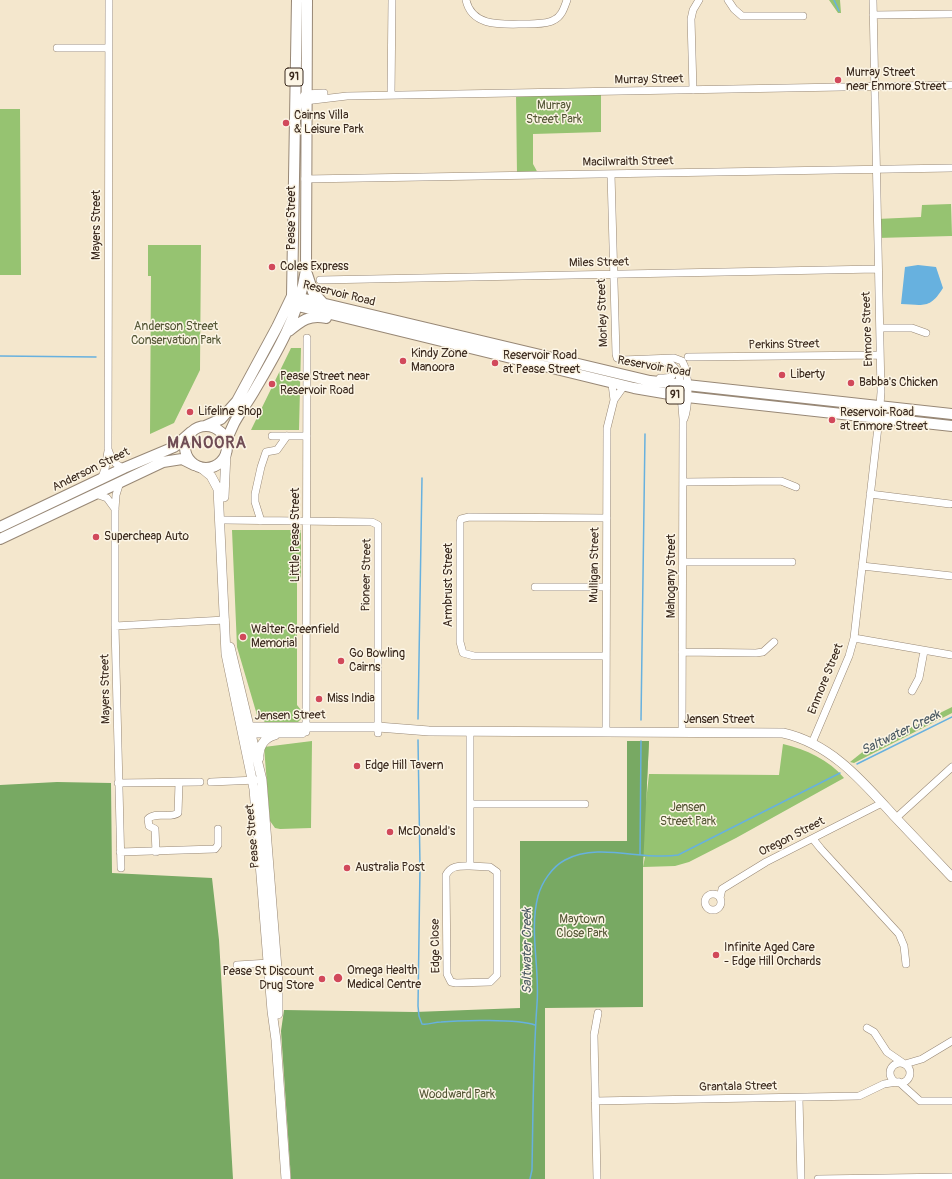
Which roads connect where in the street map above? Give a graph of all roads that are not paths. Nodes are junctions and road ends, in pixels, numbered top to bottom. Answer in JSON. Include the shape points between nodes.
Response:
{"nodes":[{"id":1,"x":109,"y":0,"type":"edge"},
{"id":2,"x":297,"y":0,"type":"edge"},
{"id":3,"x":301,"y":0,"type":"edge"},
{"id":4,"x":307,"y":0,"type":"edge"},
{"id":5,"x":392,"y":0,"type":"edge"},
{"id":6,"x":466,"y":0,"type":"edge"},
{"id":7,"x":567,"y":0,"type":"edge"},
{"id":8,"x":699,"y":0,"type":"edge"},
{"id":9,"x":728,"y":0,"type":"edge"},
{"id":10,"x":873,"y":0,"type":"edge"},
{"id":11,"x":952,"y":14,"type":"edge"},
{"id":12,"x":873,"y":15,"type":"junction"},
{"id":13,"x":803,"y":16,"type":"dead end"},
{"id":14,"x":303,"y":33,"type":"junction"},
{"id":15,"x":295,"y":42,"type":"junction"},
{"id":16,"x":57,"y":48,"type":"dead end"},
{"id":17,"x":108,"y":48,"type":"junction"},
{"id":18,"x":952,"y":85,"type":"edge"},
{"id":19,"x":875,"y":86,"type":"junction"},
{"id":20,"x":294,"y":90,"type":"junction"},
{"id":21,"x":693,"y":90,"type":"junction"},
{"id":22,"x":391,"y":95,"type":"junction"},
{"id":23,"x":305,"y":97,"type":"junction"},
{"id":24,"x":294,"y":154,"type":"junction"},
{"id":25,"x":952,"y":168,"type":"edge"},
{"id":26,"x":876,"y":169,"type":"junction"},
{"id":27,"x":611,"y":174,"type":"junction"},
{"id":28,"x":305,"y":179,"type":"junction"},
{"id":29,"x":878,"y":269,"type":"junction"},
{"id":30,"x":306,"y":270,"type":"junction"},
{"id":31,"x":613,"y":274,"type":"junction"},
{"id":32,"x":320,"y":280,"type":"dead end"},
{"id":33,"x":297,"y":300,"type":"junction"},
{"id":34,"x":327,"y":304,"type":"junction"},
{"id":35,"x":375,"y":325,"type":"junction"},
{"id":36,"x":880,"y":328,"type":"junction"},
{"id":37,"x":287,"y":332,"type":"junction"},
{"id":38,"x":926,"y":333,"type":"dead end"},
{"id":39,"x":307,"y":338,"type":"dead end"},
{"id":40,"x":880,"y":355,"type":"junction"},
{"id":41,"x":688,"y":357,"type":"dead end"},
{"id":42,"x":662,"y":359,"type":"junction"},
{"id":43,"x":672,"y":365,"type":"junction"},
{"id":44,"x":624,"y":381,"type":"junction"},
{"id":45,"x":612,"y":384,"type":"junction"},
{"id":46,"x":684,"y":391,"type":"junction"},
{"id":47,"x":614,"y":400,"type":"junction"},
{"id":48,"x":880,"y":407,"type":"junction"},
{"id":49,"x":952,"y":414,"type":"edge"},
{"id":50,"x":879,"y":418,"type":"junction"},
{"id":51,"x":205,"y":426,"type":"junction"},
{"id":52,"x":952,"y":426,"type":"edge"},
{"id":53,"x":191,"y":432,"type":"junction"},
{"id":54,"x":272,"y":436,"type":"dead end"},
{"id":55,"x":287,"y":436,"type":"junction"},
{"id":56,"x":307,"y":436,"type":"junction"},
{"id":57,"x":226,"y":442,"type":"junction"},
{"id":58,"x":108,"y":449,"type":"junction"},
{"id":59,"x":226,"y":453,"type":"junction"},
{"id":60,"x":197,"y":466,"type":"junction"},
{"id":61,"x":124,"y":468,"type":"junction"},
{"id":62,"x":101,"y":480,"type":"junction"},
{"id":63,"x":120,"y":482,"type":"junction"},
{"id":64,"x":683,"y":482,"type":"junction"},
{"id":65,"x":796,"y":488,"type":"dead end"},
{"id":66,"x":96,"y":494,"type":"junction"},
{"id":67,"x":870,"y":494,"type":"junction"},
{"id":68,"x":950,"y":504,"type":"dead end"},
{"id":69,"x":115,"y":510,"type":"junction"},
{"id":70,"x":607,"y":518,"type":"junction"},
{"id":71,"x":222,"y":520,"type":"junction"},
{"id":72,"x":261,"y":521,"type":"junction"},
{"id":73,"x":307,"y":521,"type":"junction"},
{"id":74,"x":0,"y":527,"type":"edge"},
{"id":75,"x":0,"y":540,"type":"edge"},
{"id":76,"x":683,"y":562,"type":"junction"},
{"id":77,"x":792,"y":562,"type":"dead end"},
{"id":78,"x":862,"y":566,"type":"junction"},
{"id":79,"x":952,"y":576,"type":"edge"},
{"id":80,"x":535,"y":587,"type":"dead end"},
{"id":81,"x":606,"y":587,"type":"junction"},
{"id":82,"x":225,"y":620,"type":"junction"},
{"id":83,"x":116,"y":626,"type":"junction"},
{"id":84,"x":226,"y":635,"type":"junction"},
{"id":85,"x":854,"y":638,"type":"junction"},
{"id":86,"x":774,"y":642,"type":"dead end"},
{"id":87,"x":924,"y":651,"type":"junction"},
{"id":88,"x":682,"y":652,"type":"junction"},
{"id":89,"x":952,"y":655,"type":"edge"},
{"id":90,"x":606,"y":656,"type":"junction"},
{"id":91,"x":240,"y":685,"type":"junction"},
{"id":92,"x":912,"y":691,"type":"dead end"},
{"id":93,"x":264,"y":727,"type":"junction"},
{"id":94,"x":306,"y":730,"type":"junction"},
{"id":95,"x":378,"y":730,"type":"junction"},
{"id":96,"x":248,"y":731,"type":"junction"},
{"id":97,"x":470,"y":731,"type":"junction"},
{"id":98,"x":606,"y":732,"type":"junction"},
{"id":99,"x":682,"y":732,"type":"junction"},
{"id":100,"x":278,"y":734,"type":"junction"},
{"id":101,"x":812,"y":743,"type":"junction"},
{"id":102,"x":259,"y":762,"type":"junction"},
{"id":103,"x":952,"y":767,"type":"edge"},
{"id":104,"x":257,"y":780,"type":"junction"},
{"id":105,"x":200,"y":782,"type":"dead end"},
{"id":106,"x":210,"y":782,"type":"dead end"},
{"id":107,"x":118,"y":783,"type":"junction"},
{"id":108,"x":179,"y":783,"type":"junction"},
{"id":109,"x":882,"y":802,"type":"junction"},
{"id":110,"x":470,"y":804,"type":"junction"},
{"id":111,"x":585,"y":804,"type":"dead end"},
{"id":112,"x":896,"y":818,"type":"junction"},
{"id":113,"x":218,"y":829,"type":"dead end"},
{"id":114,"x":813,"y":839,"type":"junction"},
{"id":115,"x":120,"y":852,"type":"junction"},
{"id":116,"x":156,"y":852,"type":"junction"},
{"id":117,"x":470,"y":866,"type":"junction"},
{"id":118,"x":120,"y":868,"type":"dead end"},
{"id":119,"x":950,"y":871,"type":"edge"},
{"id":120,"x":724,"y":886,"type":"junction"},
{"id":121,"x":709,"y":895,"type":"junction"},
{"id":122,"x":720,"y":898,"type":"junction"},
{"id":123,"x":269,"y":963,"type":"junction"},
{"id":124,"x":906,"y":964,"type":"dead end"},
{"id":125,"x":237,"y":965,"type":"dead end"},
{"id":126,"x":598,"y":1013,"type":"dead end"},
{"id":127,"x":867,"y":1028,"type":"dead end"},
{"id":128,"x":276,"y":1040,"type":"junction"},
{"id":129,"x":952,"y":1041,"type":"edge"},
{"id":130,"x":887,"y":1052,"type":"junction"},
{"id":131,"x":922,"y":1059,"type":"junction"},
{"id":132,"x":904,"y":1064,"type":"junction"},
{"id":133,"x":890,"y":1070,"type":"junction"},
{"id":134,"x":909,"y":1076,"type":"junction"},
{"id":135,"x":898,"y":1082,"type":"junction"},
{"id":136,"x":878,"y":1086,"type":"junction"},
{"id":137,"x":912,"y":1094,"type":"junction"},
{"id":138,"x":799,"y":1098,"type":"junction"},
{"id":139,"x":595,"y":1101,"type":"junction"},
{"id":140,"x":951,"y":1101,"type":"edge"},
{"id":141,"x":952,"y":1177,"type":"edge"},
{"id":142,"x":286,"y":1179,"type":"edge"},
{"id":143,"x":597,"y":1179,"type":"edge"},
{"id":144,"x":801,"y":1179,"type":"edge"},
{"id":145,"x":818,"y":1179,"type":"edge"}],
"edges":[{"from":1,"to":17,"type":"street","name":"Mayers Street"},
{"from":2,"to":15,"type":"main road","name":"Pease Street","number":"91"},
{"from":3,"to":14,"type":"main road"},
{"from":4,"to":14,"type":"main road","name":"Pease Street","number":"91"},
{"from":5,"to":22,"type":"street"},
{"from":6,"to":7,"type":"street","via":[[475,17],[505,24],[553,21],[563,12]]},
{"from":8,"to":21,"type":"street","via":[[691,19]]},
{"from":9,"to":13,"type":"street","via":[[742,16]]},
{"from":10,"to":12,"type":"street","name":"Enmore Street"},
{"from":11,"to":12,"type":"street"},
{"from":12,"to":19,"type":"street","name":"Enmore Street"},
{"from":14,"to":15,"type":"main road"},
{"from":14,"to":20,"type":"main road","via":[[300,84]]},
{"from":14,"to":23,"type":"main road","name":"Pease Street","number":"91"},
{"from":15,"to":20,"type":"main road","name":"Pease Street","number":"91"},
{"from":16,"to":17,"type":"street"},
{"from":17,"to":58,"type":"street","name":"Mayers Street"},
{"from":18,"to":19,"type":"street","name":"Murray Street"},
{"from":19,"to":21,"type":"street","name":"Murray Street"},
{"from":19,"to":26,"type":"street","name":"Enmore Street"},
{"from":20,"to":24,"type":"main road","name":"Pease Street","number":"91"},
{"from":21,"to":22,"type":"street","name":"Murray Street"},
{"from":22,"to":23,"type":"street","name":"Murray Street","via":[[347,96],[334,93]]},
{"from":23,"to":24,"type":"street","via":[[299,104],[298,136]]},
{"from":23,"to":28,"type":"main road","name":"Pease Street","number":"91"},
{"from":24,"to":33,"type":"main road","name":"Pease Street","number":"91"},
{"from":25,"to":26,"type":"street","name":"Macilwraith Street"},
{"from":26,"to":27,"type":"street","name":"Macilwraith Street"},
{"from":26,"to":29,"type":"street","name":"Enmore Street"},
{"from":27,"to":28,"type":"street","name":"Macilwraith Street"},
{"from":27,"to":31,"type":"street","name":"Morley Street"},
{"from":28,"to":30,"type":"main road","name":"Pease Street","number":"91"},
{"from":29,"to":31,"type":"street","name":"Miles Street"},
{"from":29,"to":36,"type":"street","name":"Enmore Street"},
{"from":30,"to":33,"type":"main road","name":"Pease Street"},
{"from":30,"to":34,"type":"main road","number":"91","via":[[314,293],[320,301]]},
{"from":31,"to":32,"type":"street","name":"Miles Street"},
{"from":31,"to":42,"type":"street","name":"Morley Street","via":[[616,356],[625,361]]},
{"from":33,"to":34,"type":"main road","name":"Reservoir Road"},
{"from":33,"to":35,"type":"main road","name":"Reservoir Road","number":"91"},
{"from":33,"to":37,"type":"main road","name":"Pease Street"},
{"from":33,"to":51,"type":"main road","name":"Pease Street","via":[[278,327],[234,405],[221,419]]},
{"from":34,"to":44,"type":"main road","name":"Reservoir Road","number":"91"},
{"from":35,"to":37,"type":"main road","via":[[356,326],[315,316],[304,319]]},
{"from":35,"to":45,"type":"main road","name":"Reservoir Road","number":"91"},
{"from":36,"to":38,"type":"street","via":[[912,328]]},
{"from":36,"to":40,"type":"street","name":"Enmore Street"},
{"from":37,"to":57,"type":"main road","name":"Pease Street","via":[[234,421]]},
{"from":39,"to":56,"type":"street","name":"Little Pease Street"},
{"from":40,"to":41,"type":"street","name":"Perkins Street"},
{"from":40,"to":48,"type":"street","name":"Enmore Street"},
{"from":42,"to":43,"type":"street"},
{"from":42,"to":46,"type":"street","name":"Morley Street","via":[[676,358],[682,362],[685,369]]},
{"from":43,"to":44,"type":"street","via":[[674,373],[668,378],[637,374]]},
{"from":43,"to":46,"type":"street","via":[[679,372]]},
{"from":44,"to":45,"type":"main road","name":"Reservoir Road","number":"91"},
{"from":44,"to":46,"type":"main road","name":"Reservoir Road","number":"91"},
{"from":44,"to":47,"type":"street","name":"Mulligan Street"},
{"from":45,"to":47,"type":"street","name":"Mulligan Street"},
{"from":46,"to":48,"type":"main road","name":"Reservoir Road","number":"91"},
{"from":46,"to":50,"type":"main road","name":"Reservoir Road","number":"91"},
{"from":46,"to":64,"type":"street","name":"Mahogany Street","via":[[686,413]]},
{"from":47,"to":70,"type":"street","name":"Mulligan Street","via":[[607,428]]},
{"from":48,"to":49,"type":"main road","name":"Reservoir Road","number":"91"},
{"from":48,"to":50,"type":"street","name":"Enmore Street"},
{"from":50,"to":52,"type":"main road","name":"Reservoir Road","number":"91"},
{"from":50,"to":67,"type":"street","name":"Enmore Street"},
{"from":51,"to":53,"type":"main road"},
{"from":51,"to":57,"type":"main road","via":[[218,430]]},
{"from":53,"to":60,"type":"main road","via":[[185,449],[187,457]]},
{"from":53,"to":61,"type":"main road","name":"Anderson Street","via":[[174,447]]},
{"from":54,"to":55,"type":"street"},
{"from":55,"to":56,"type":"street"},
{"from":55,"to":72,"type":"street","via":[[277,450],[266,452],[261,467],[255,499]]},
{"from":56,"to":73,"type":"street","name":"Little Pease Street"},
{"from":57,"to":59,"type":"main road"},
{"from":58,"to":61,"type":"street","via":[[112,460]]},
{"from":58,"to":62,"type":"street","name":"Mayers Street"},
{"from":59,"to":60,"type":"main road","via":[[216,466]]},
{"from":59,"to":71,"type":"street","name":"Pease Street"},
{"from":60,"to":63,"type":"main road","name":"Anderson Street","via":[[184,460],[167,461]]},
{"from":60,"to":71,"type":"street","name":"Pease Street","via":[[210,474],[217,485]]},
{"from":61,"to":62,"type":"main road","name":"Anderson Street"},
{"from":62,"to":74,"type":"main road","name":"Anderson Street"},
{"from":63,"to":66,"type":"main road","name":"Anderson Street"},
{"from":63,"to":69,"type":"street","name":"Mayers Street"},
{"from":64,"to":65,"type":"street","via":[[782,481]]},
{"from":64,"to":76,"type":"street","name":"Mahogany Street"},
{"from":66,"to":69,"type":"street","via":[[107,498]]},
{"from":66,"to":75,"type":"main road","name":"Anderson Street"},
{"from":67,"to":68,"type":"street"},
{"from":67,"to":78,"type":"street","name":"Enmore Street"},
{"from":69,"to":83,"type":"street","name":"Mayers Street"},
{"from":70,"to":81,"type":"street","name":"Mulligan Street"},
{"from":70,"to":90,"type":"street","name":"Armbrust Street","via":[[469,517],[461,519],[460,522],[460,642],[463,653],[474,656]]},
{"from":71,"to":72,"type":"street","name":"Pioneer Street"},
{"from":71,"to":82,"type":"street","name":"Pease Street"},
{"from":72,"to":73,"type":"street","name":"Pioneer Street"},
{"from":73,"to":94,"type":"street","name":"Little Pease Street"},
{"from":73,"to":95,"type":"street","name":"Pioneer Street","via":[[372,522],[378,525]]},
{"from":76,"to":77,"type":"street"},
{"from":76,"to":88,"type":"street","name":"Mahogany Street"},
{"from":78,"to":79,"type":"street"},
{"from":78,"to":85,"type":"street","name":"Enmore Street"},
{"from":80,"to":81,"type":"street"},
{"from":81,"to":90,"type":"street","name":"Mulligan Street"},
{"from":82,"to":83,"type":"street"},
{"from":82,"to":84,"type":"street","name":"Pease Street"},
{"from":83,"to":107,"type":"street","name":"Mayers Street"},
{"from":84,"to":91,"type":"street","name":"Pease Street"},
{"from":84,"to":96,"type":"street","name":"Pease Street","via":[[226,654]]},
{"from":85,"to":87,"type":"street"},
{"from":85,"to":101,"type":"street","name":"Enmore Street","via":[[849,656]]},
{"from":86,"to":88,"type":"street","via":[[763,652],[756,653]]},
{"from":87,"to":89,"type":"street"},
{"from":87,"to":92,"type":"street","via":[[919,678]]},
{"from":88,"to":99,"type":"street","name":"Mahogany Street"},
{"from":90,"to":98,"type":"street","name":"Mulligan Street"},
{"from":91,"to":93,"type":"street","via":[[253,717]]},
{"from":91,"to":96,"type":"street","name":"Pease Street"},
{"from":93,"to":94,"type":"street","name":"Jensen Street"},
{"from":93,"to":96,"type":"street","name":"Jensen Street"},
{"from":94,"to":95,"type":"street","name":"Jensen Street"},
{"from":94,"to":100,"type":"street","name":"Jensen Street"},
{"from":95,"to":97,"type":"street","name":"Jensen Street"},
{"from":96,"to":100,"type":"street","name":"Jensen Street"},
{"from":96,"to":102,"type":"street","name":"Pease Street"},
{"from":96,"to":104,"type":"street","name":"Pease Street"},
{"from":97,"to":98,"type":"street","name":"Jensen Street"},
{"from":97,"to":110,"type":"street"},
{"from":98,"to":99,"type":"street","name":"Jensen Street"},
{"from":99,"to":101,"type":"street","name":"Jensen Street","via":[[776,733],[792,735]]},
{"from":100,"to":102,"type":"street","via":[[262,744],[258,751]]},
{"from":101,"to":109,"type":"street","name":"Jensen Street","via":[[842,762]]},
{"from":102,"to":104,"type":"street","name":"Pease Street"},
{"from":103,"to":112,"type":"street"},
{"from":104,"to":106,"type":"street"},
{"from":104,"to":123,"type":"street","name":"Pease Street"},
{"from":104,"to":128,"type":"street","name":"Pease Street","via":[[278,981]]},
{"from":105,"to":108,"type":"street"},
{"from":107,"to":108,"type":"street"},
{"from":107,"to":115,"type":"street","name":"Mayers Street"},
{"from":108,"to":116,"type":"street","via":[[178,813],[174,816],[152,816],[148,819],[149,826],[155,829]]},
{"from":109,"to":112,"type":"street","name":"Jensen Street"},
{"from":109,"to":114,"type":"street","name":"Oregon Street"},
{"from":110,"to":111,"type":"street"},
{"from":110,"to":117,"type":"street"},
{"from":112,"to":119,"type":"street","name":"Jensen Street"},
{"from":113,"to":116,"type":"street","via":[[218,845],[215,849]]},
{"from":114,"to":120,"type":"street","name":"Oregon Street"},
{"from":114,"to":124,"type":"street","via":[[899,934],[904,946]]},
{"from":115,"to":116,"type":"street"},
{"from":115,"to":118,"type":"street","name":"Mayers Street"},
{"from":117,"to":117,"type":"street","name":"Edge Close","via":[[490,867],[497,872],[497,975],[490,982],[456,983],[451,982],[447,974],[446,875],[454,867]]},
{"from":120,"to":121,"type":"street","name":"Oregon Street"},
{"from":120,"to":122,"type":"street"},
{"from":121,"to":122,"type":"street","via":[[716,894]]},
{"from":121,"to":122,"type":"street","via":[[705,902],[711,910],[720,907]]},
{"from":123,"to":125,"type":"street"},
{"from":123,"to":128,"type":"street","name":"Pease Street"},
{"from":126,"to":139,"type":"street","via":[[594,1035]]},
{"from":127,"to":130,"type":"street","via":[[874,1032]]},
{"from":128,"to":142,"type":"street","name":"Pease Street"},
{"from":129,"to":131,"type":"street"},
{"from":130,"to":132,"type":"street"},
{"from":130,"to":133,"type":"street"},
{"from":131,"to":132,"type":"street"},
{"from":131,"to":134,"type":"street"},
{"from":132,"to":133,"type":"street","via":[[895,1064]]},
{"from":132,"to":134,"type":"street","via":[[909,1069]]},
{"from":133,"to":135,"type":"street","via":[[892,1079]]},
{"from":133,"to":136,"type":"street","name":"Grantala Street"},
{"from":134,"to":135,"type":"street","via":[[906,1081]]},
{"from":134,"to":137,"type":"street"},
{"from":135,"to":136,"type":"street","name":"Grantala Street"},
{"from":135,"to":137,"type":"street"},
{"from":136,"to":138,"type":"street","name":"Grantala Street","via":[[858,1096]]},
{"from":137,"to":140,"type":"street","via":[[923,1101]]},
{"from":138,"to":139,"type":"street","name":"Grantala Street"},
{"from":138,"to":144,"type":"street"},
{"from":139,"to":143,"type":"street"},
{"from":141,"to":145,"type":"street"}]}
